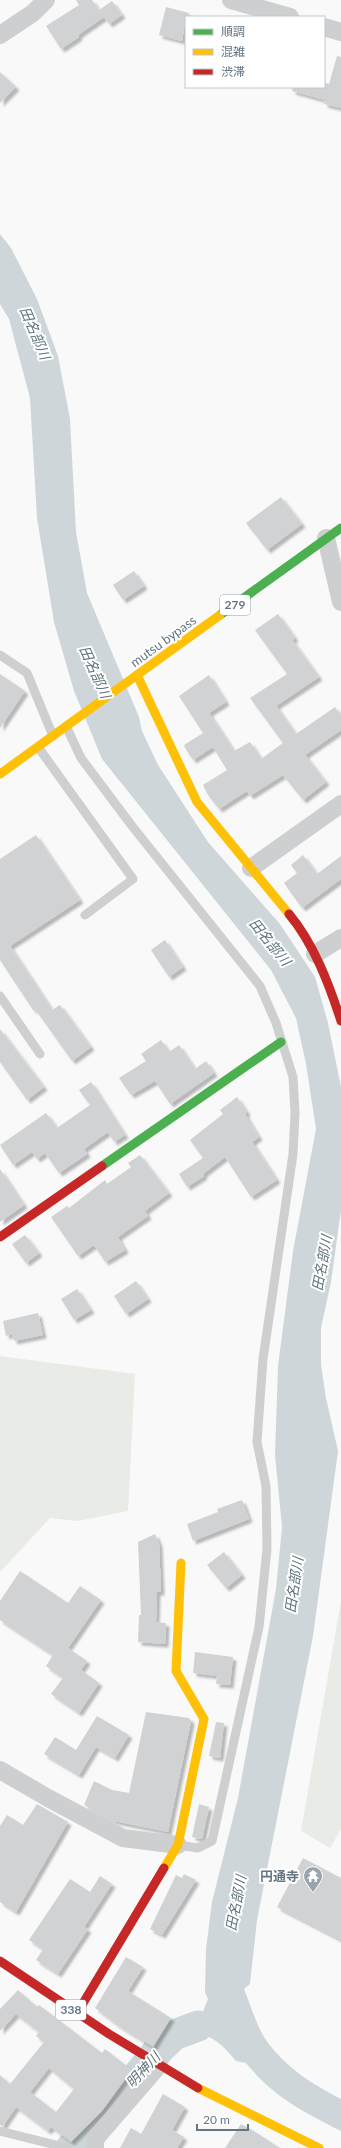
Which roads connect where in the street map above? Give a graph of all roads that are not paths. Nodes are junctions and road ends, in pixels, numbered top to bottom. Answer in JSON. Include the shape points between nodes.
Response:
{"nodes":[{"id":1,"x":46,"y":0,"type":"edge"},
{"id":2,"x":231,"y":0,"type":"edge"},
{"id":3,"x":287,"y":16,"type":"edge"},
{"id":4,"x":325,"y":27,"type":"edge"},
{"id":5,"x":341,"y":32,"type":"edge"},
{"id":6,"x":0,"y":35,"type":"edge"},
{"id":7,"x":341,"y":528,"type":"edge"},
{"id":8,"x":326,"y":538,"type":"junction"},
{"id":9,"x":341,"y":602,"type":"edge"},
{"id":10,"x":0,"y":655,"type":"edge"},
{"id":11,"x":137,"y":675,"type":"junction"},
{"id":12,"x":66,"y":726,"type":"junction"},
{"id":13,"x":53,"y":736,"type":"junction"},
{"id":14,"x":38,"y":747,"type":"junction"},
{"id":15,"x":0,"y":774,"type":"edge"},
{"id":16,"x":341,"y":804,"type":"edge"},
{"id":17,"x":251,"y":868,"type":"junction"},
{"id":18,"x":85,"y":915,"type":"dead end"},
{"id":19,"x":341,"y":938,"type":"edge"},
{"id":20,"x":315,"y":954,"type":"junction"},
{"id":21,"x":0,"y":996,"type":"edge"},
{"id":22,"x":341,"y":1021,"type":"edge"},
{"id":23,"x":282,"y":1042,"type":"junction"},
{"id":24,"x":40,"y":1054,"type":"dead end"},
{"id":25,"x":0,"y":1237,"type":"edge"},
{"id":26,"x":181,"y":1563,"type":"dead end"},
{"id":27,"x":0,"y":1770,"type":"edge"},
{"id":28,"x":178,"y":1845,"type":"junction"},
{"id":29,"x":0,"y":1961,"type":"edge"},
{"id":30,"x":76,"y":2014,"type":"junction"},
{"id":31,"x":153,"y":2061,"type":"junction"},
{"id":32,"x":0,"y":2131,"type":"edge"},
{"id":33,"x":64,"y":2147,"type":"edge"},
{"id":34,"x":95,"y":2148,"type":"edge"},
{"id":35,"x":319,"y":2148,"type":"edge"}],
"edges":[{"from":1,"to":6,"type":"street","via":[[33,13]]},
{"from":2,"to":3,"type":"street"},
{"from":4,"to":5,"type":"street"},
{"from":7,"to":8,"type":"main road","name":"mutsu bypass","number":"279"},
{"from":8,"to":9,"type":"street"},
{"from":8,"to":11,"type":"main road","name":"mutsu bypass","number":"279"},
{"from":10,"to":13,"type":"lane","via":[[27,673]]},
{"from":11,"to":12,"type":"main road","name":"mutsu bypass","number":"279"},
{"from":11,"to":17,"type":"main road","via":[[197,802]]},
{"from":12,"to":13,"type":"main road","name":"mutsu bypass","number":"279"},
{"from":12,"to":23,"type":"lane","via":[[81,758],[260,986]]},
{"from":13,"to":14,"type":"main road","name":"mutsu bypass","number":"279"},
{"from":14,"to":15,"type":"main road","name":"mutsu bypass","number":"279"},
{"from":14,"to":18,"type":"lane","via":[[133,879]]},
{"from":16,"to":17,"type":"street"},
{"from":17,"to":20,"type":"main road","via":[[301,928]]},
{"from":19,"to":20,"type":"street"},
{"from":20,"to":22,"type":"main road"},
{"from":21,"to":24,"type":"lane"},
{"from":23,"to":25,"type":"main road"},
{"from":23,"to":28,"type":"lane","via":[[293,1077],[295,1113],[293,1154],[263,1359],[257,1442],[266,1486],[267,1549],[259,1627],[212,1840],[198,1848]]},
{"from":26,"to":28,"type":"main road","via":[[176,1671],[204,1719]]},
{"from":27,"to":28,"type":"street","via":[[123,1838]]},
{"from":28,"to":30,"type":"main road"},
{"from":29,"to":30,"type":"main road","number":"338"},
{"from":30,"to":31,"type":"main road","number":"338"},
{"from":31,"to":34,"type":"street","via":[[95,2139]]},
{"from":31,"to":35,"type":"main road","number":"338","via":[[223,2101]]},
{"from":32,"to":33,"type":"lane"}]}
